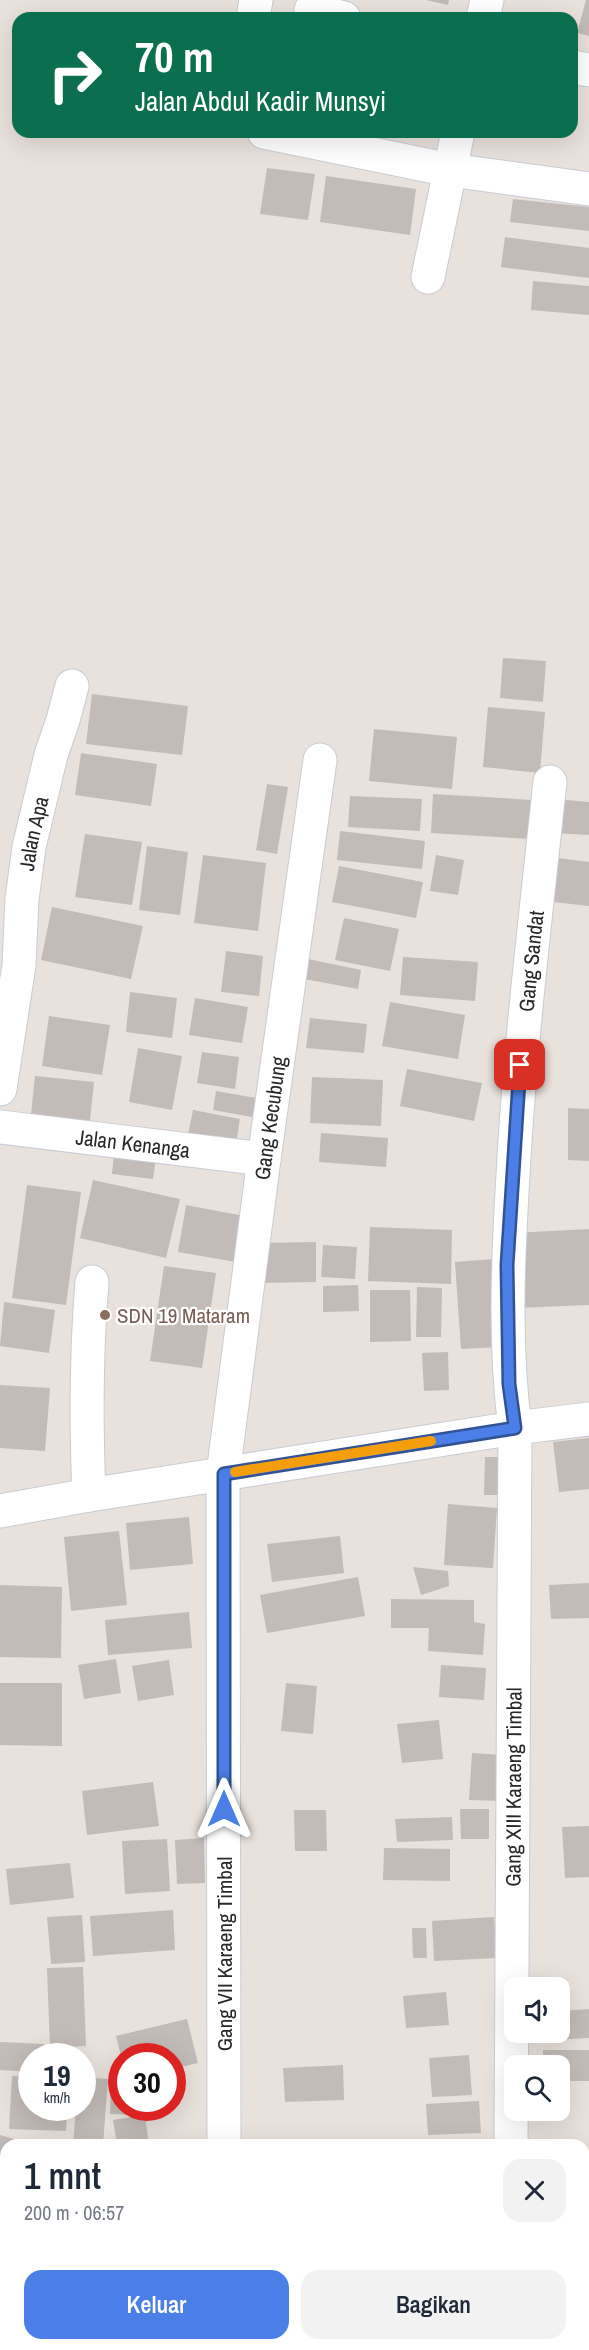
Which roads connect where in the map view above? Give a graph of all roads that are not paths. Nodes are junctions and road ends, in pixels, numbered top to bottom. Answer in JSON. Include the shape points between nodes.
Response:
{"nodes":[{"id":1,"x":311,"y":10,"type":"dead end"},
{"id":2,"x":319,"y":12,"type":"edge"},
{"id":3,"x":293,"y":138,"type":"edge"},
{"id":4,"x":457,"y":138,"type":"edge"},
{"id":5,"x":450,"y":170,"type":"junction"},
{"id":6,"x":589,"y":189,"type":"edge"},
{"id":7,"x":428,"y":277,"type":"dead end"},
{"id":8,"x":69,"y":695,"type":"dead end"},
{"id":9,"x":320,"y":760,"type":"dead end"},
{"id":10,"x":550,"y":782,"type":"dead end"},
{"id":11,"x":0,"y":1089,"type":"edge"},
{"id":12,"x":0,"y":1127,"type":"edge"},
{"id":13,"x":264,"y":1160,"type":"junction"},
{"id":14,"x":92,"y":1282,"type":"dead end"},
{"id":15,"x":589,"y":1419,"type":"edge"},
{"id":16,"x":515,"y":1428,"type":"junction"},
{"id":17,"x":224,"y":1474,"type":"junction"},
{"id":18,"x":89,"y":1495,"type":"junction"},
{"id":19,"x":0,"y":1511,"type":"edge"},
{"id":20,"x":224,"y":2139,"type":"edge"},
{"id":21,"x":511,"y":2139,"type":"edge"}],
"edges":[{"from":1,"to":2,"type":"street"},
{"from":3,"to":5,"type":"street"},
{"from":4,"to":5,"type":"street"},
{"from":5,"to":6,"type":"street"},
{"from":5,"to":7,"type":"street"},
{"from":8,"to":11,"type":"street","name":"Jalan Apa","via":[[28,847],[19,965]]},
{"from":9,"to":13,"type":"street","name":"Gang Kecubung"},
{"from":10,"to":16,"type":"street","name":"Gang Sandat","via":[[518,1089],[508,1254],[509,1384]]},
{"from":12,"to":13,"type":"street","name":"Jalan Kenanga"},
{"from":13,"to":17,"type":"street","name":"Gang Kecubung"},
{"from":14,"to":18,"type":"street","via":[[86,1355]]},
{"from":15,"to":16,"type":"street"},
{"from":16,"to":17,"type":"street"},
{"from":16,"to":21,"type":"street","name":"Gang XIII Karaeng Timbal"},
{"from":17,"to":18,"type":"street"},
{"from":17,"to":20,"type":"street","name":"Gang VII Karaeng Timbal"},
{"from":18,"to":19,"type":"street"}]}
